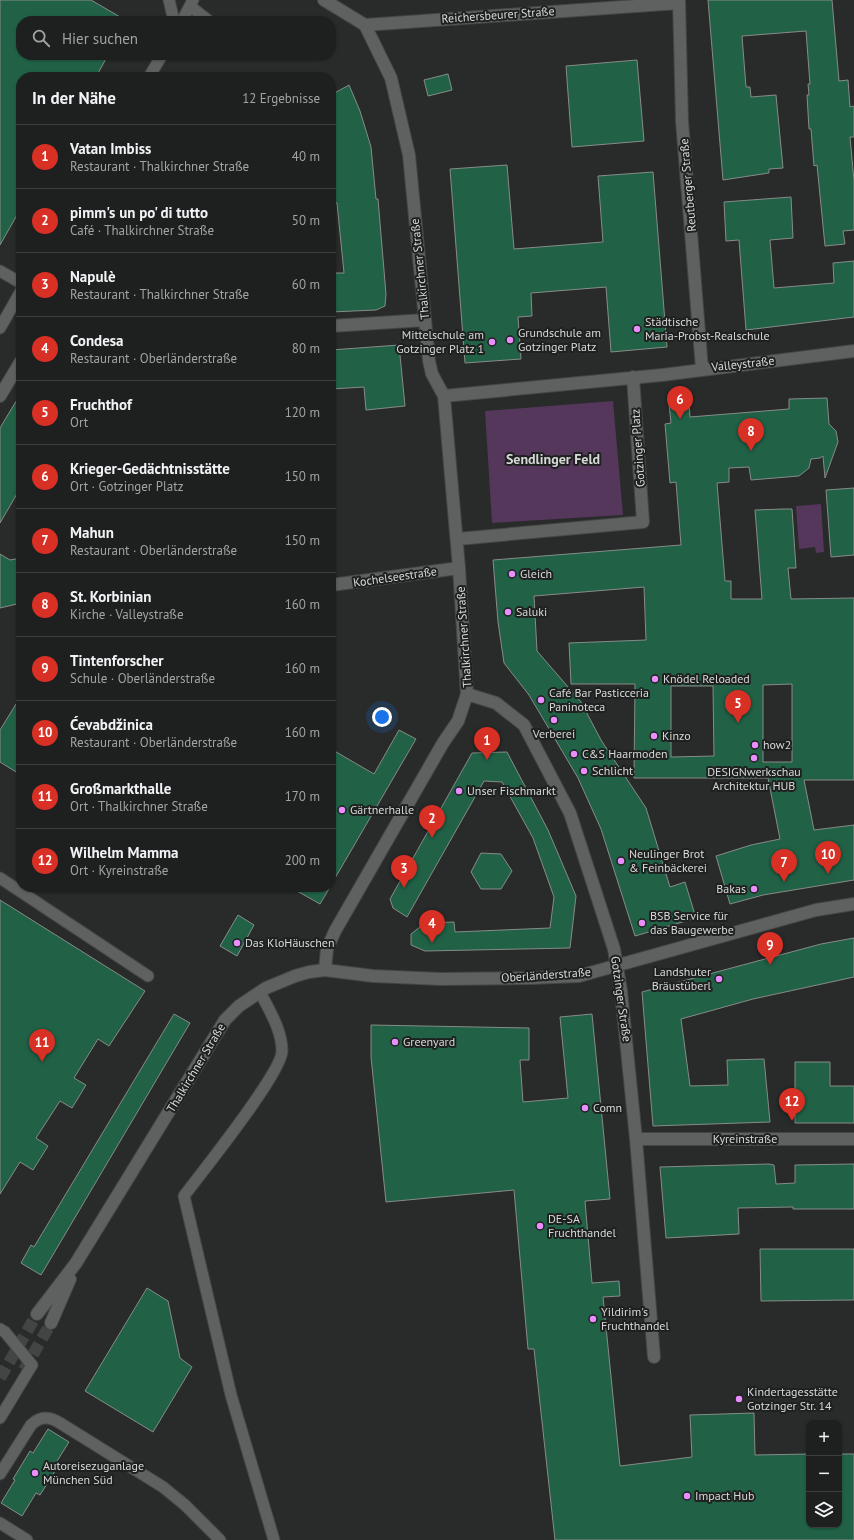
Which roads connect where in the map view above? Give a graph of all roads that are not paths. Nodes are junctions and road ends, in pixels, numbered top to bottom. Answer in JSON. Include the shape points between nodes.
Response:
{"nodes":[{"id":1,"x":169,"y":0,"type":"edge"},
{"id":2,"x":324,"y":0,"type":"edge"},
{"id":3,"x":679,"y":1,"type":"edge"},
{"id":4,"x":192,"y":3,"type":"edge"},
{"id":5,"x":173,"y":16,"type":"edge"},
{"id":6,"x":185,"y":16,"type":"edge"},
{"id":7,"x":204,"y":16,"type":"edge"},
{"id":8,"x":365,"y":25,"type":"junction"},
{"id":9,"x":159,"y":60,"type":"edge"},
{"id":10,"x":152,"y":72,"type":"edge"},
{"id":11,"x":0,"y":271,"type":"edge"},
{"id":12,"x":16,"y":280,"type":"edge"},
{"id":13,"x":16,"y":300,"type":"edge"},
{"id":14,"x":425,"y":320,"type":"junction"},
{"id":15,"x":336,"y":326,"type":"edge"},
{"id":16,"x":0,"y":328,"type":"edge"},
{"id":17,"x":854,"y":351,"type":"edge"},
{"id":18,"x":702,"y":369,"type":"junction"},
{"id":19,"x":16,"y":370,"type":"edge"},
{"id":20,"x":633,"y":377,"type":"junction"},
{"id":21,"x":0,"y":396,"type":"edge"},
{"id":22,"x":444,"y":396,"type":"junction"},
{"id":23,"x":457,"y":539,"type":"junction"},
{"id":24,"x":459,"y":568,"type":"junction"},
{"id":25,"x":336,"y":584,"type":"edge"},
{"id":26,"x":467,"y":694,"type":"junction"},
{"id":27,"x":0,"y":878,"type":"edge"},
{"id":28,"x":16,"y":889,"type":"edge"},
{"id":29,"x":21,"y":892,"type":"edge"},
{"id":30,"x":854,"y":904,"type":"edge"},
{"id":31,"x":618,"y":966,"type":"junction"},
{"id":32,"x":325,"y":970,"type":"junction"},
{"id":33,"x":148,"y":976,"type":"dead end"},
{"id":34,"x":260,"y":992,"type":"junction"},
{"id":35,"x":854,"y":1138,"type":"edge"},
{"id":36,"x":636,"y":1139,"type":"junction"},
{"id":37,"x":76,"y":1263,"type":"junction"},
{"id":38,"x":37,"y":1314,"type":"tunnel mouth"},
{"id":39,"x":51,"y":1323,"type":"tunnel mouth"},
{"id":40,"x":0,"y":1328,"type":"edge"},
{"id":41,"x":654,"y":1357,"type":"dead end"},
{"id":42,"x":0,"y":1418,"type":"edge"},
{"id":43,"x":0,"y":1474,"type":"edge"},
{"id":44,"x":0,"y":1523,"type":"edge"},
{"id":45,"x":28,"y":1540,"type":"edge"},
{"id":46,"x":220,"y":1540,"type":"edge"},
{"id":47,"x":274,"y":1540,"type":"edge"}],
"edges":[{"from":1,"to":5,"type":"lane"},
{"from":2,"to":8,"type":"street"},
{"from":3,"to":8,"type":"street","name":"Reichersbeurer Straße"},
{"from":3,"to":18,"type":"street","name":"Reutberger Straße","via":[[682,121]]},
{"from":4,"to":6,"type":"lane"},
{"from":4,"to":7,"type":"lane"},
{"from":8,"to":14,"type":"street","name":"Thalkirchner Straße","via":[[391,78],[404,128],[409,155]]},
{"from":9,"to":10,"type":"lane"},
{"from":11,"to":12,"type":"lane"},
{"from":13,"to":16,"type":"lane"},
{"from":14,"to":15,"type":"street"},
{"from":14,"to":22,"type":"street","name":"Thalkirchner Straße","via":[[432,374]]},
{"from":17,"to":18,"type":"street","name":"Valleystraße"},
{"from":18,"to":20,"type":"street","name":"Valleystraße"},
{"from":19,"to":21,"type":"street"},
{"from":20,"to":22,"type":"street"},
{"from":20,"to":23,"type":"street","name":"Gotzinger Platz","via":[[643,522]]},
{"from":22,"to":23,"type":"street","name":"Thalkirchner Straße"},
{"from":23,"to":24,"type":"street","name":"Thalkirchner Straße"},
{"from":24,"to":25,"type":"street","name":"Kochelseestraße"},
{"from":24,"to":26,"type":"street","name":"Thalkirchner Straße"},
{"from":26,"to":31,"type":"street","name":"Gotzinger Straße","via":[[496,703],[524,725],[570,813]]},
{"from":26,"to":32,"type":"street","name":"Thalkirchner Straße","via":[[458,721],[334,931],[327,949]]},
{"from":27,"to":28,"type":"lane"},
{"from":29,"to":33,"type":"lane"},
{"from":30,"to":31,"type":"street","name":"Oberländerstraße","via":[[816,910]]},
{"from":31,"to":32,"type":"street","name":"Oberländerstraße","via":[[579,976],[532,978],[434,978]]},
{"from":31,"to":36,"type":"street","name":"Gotzinger Straße"},
{"from":32,"to":34,"type":"street","name":"Thalkirchner Straße","via":[[295,976]]},
{"from":34,"to":37,"type":"street","name":"Thalkirchner Straße","via":[[239,1006],[225,1020]]},
{"from":34,"to":47,"type":"lane","via":[[278,1030],[281,1060],[184,1196],[232,1395]]},
{"from":35,"to":36,"type":"street","name":"Kyreinstraße"},
{"from":36,"to":41,"type":"street","name":"Gotzinger Straße"},
{"from":37,"to":38,"type":"street","name":"Thalkirchner Straße"},
{"from":37,"to":39,"type":"street","name":"Thalkirchner Straße"},
{"from":40,"to":42,"type":"lane","via":[[32,1365]]},
{"from":43,"to":46,"type":"lane","via":[[31,1425],[37,1420],[49,1417],[163,1487]]},
{"from":44,"to":45,"type":"lane"}]}
